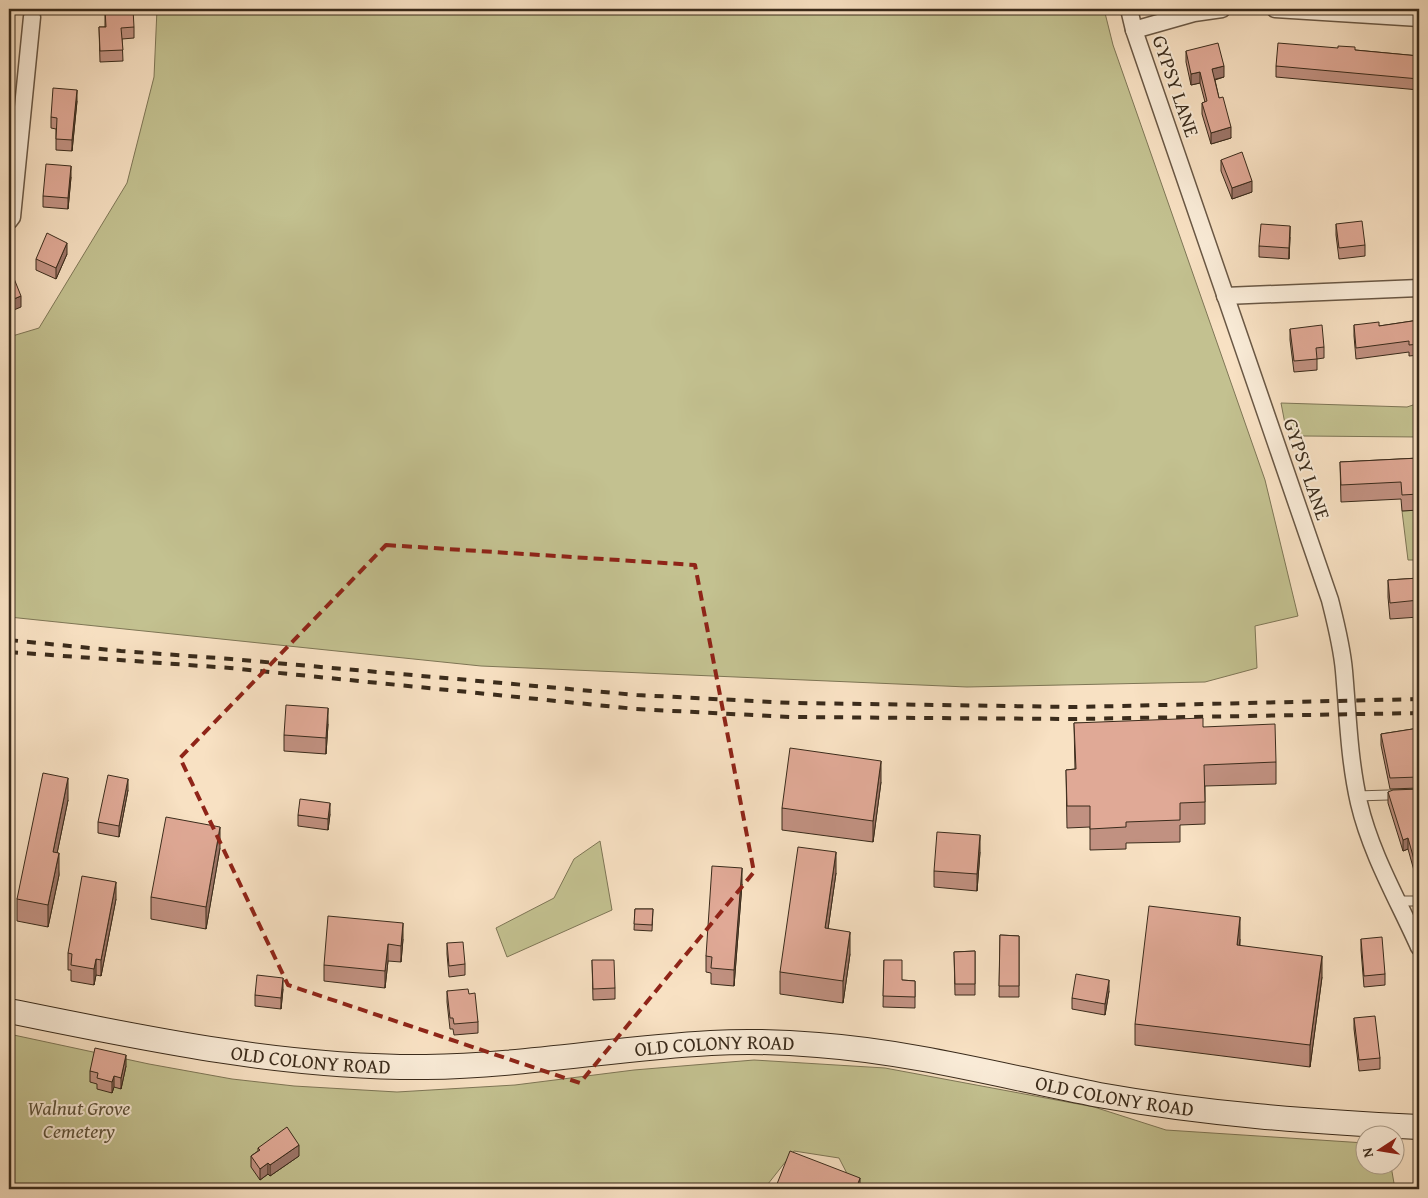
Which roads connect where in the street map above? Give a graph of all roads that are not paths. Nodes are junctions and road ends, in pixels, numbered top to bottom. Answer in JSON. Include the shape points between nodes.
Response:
{"nodes":[{"id":1,"x":1129,"y":9,"type":"edge"},
{"id":2,"x":1222,"y":9,"type":"edge"},
{"id":3,"x":1275,"y":9,"type":"edge"},
{"id":4,"x":32,"y":17,"type":"dead end"},
{"id":5,"x":1419,"y":18,"type":"edge"},
{"id":6,"x":1134,"y":30,"type":"junction"},
{"id":7,"x":9,"y":222,"type":"edge"},
{"id":8,"x":1419,"y":288,"type":"edge"},
{"id":9,"x":1225,"y":296,"type":"junction"},
{"id":10,"x":1419,"y":794,"type":"edge"},
{"id":11,"x":1357,"y":796,"type":"junction"},
{"id":12,"x":1398,"y":901,"type":"junction"},
{"id":13,"x":1419,"y":901,"type":"edge"},
{"id":14,"x":1419,"y":947,"type":"edge"},
{"id":15,"x":9,"y":1011,"type":"edge"},
{"id":16,"x":1419,"y":1127,"type":"edge"}],
"edges":[{"from":1,"to":6,"type":"street","name":"GYPSY LANE"},
{"from":2,"to":6,"type":"street","via":[[1194,12]]},
{"from":3,"to":5,"type":"street"},
{"from":4,"to":7,"type":"street"},
{"from":6,"to":9,"type":"street","name":"GYPSY LANE"},
{"from":8,"to":9,"type":"street"},
{"from":9,"to":11,"type":"street","name":"GYPSY LANE","via":[[1330,600],[1344,670]]},
{"from":10,"to":11,"type":"lane"},
{"from":11,"to":12,"type":"street","name":"GYPSY LANE","via":[[1371,844]]},
{"from":12,"to":13,"type":"lane"},
{"from":12,"to":14,"type":"street","name":"GYPSY LANE"},
{"from":15,"to":16,"type":"main road","name":"OLD COLONY ROAD","via":[[168,1043],[360,1065],[484,1065],[712,1043],[820,1045],[953,1065],[1100,1095],[1220,1113]]}]}
